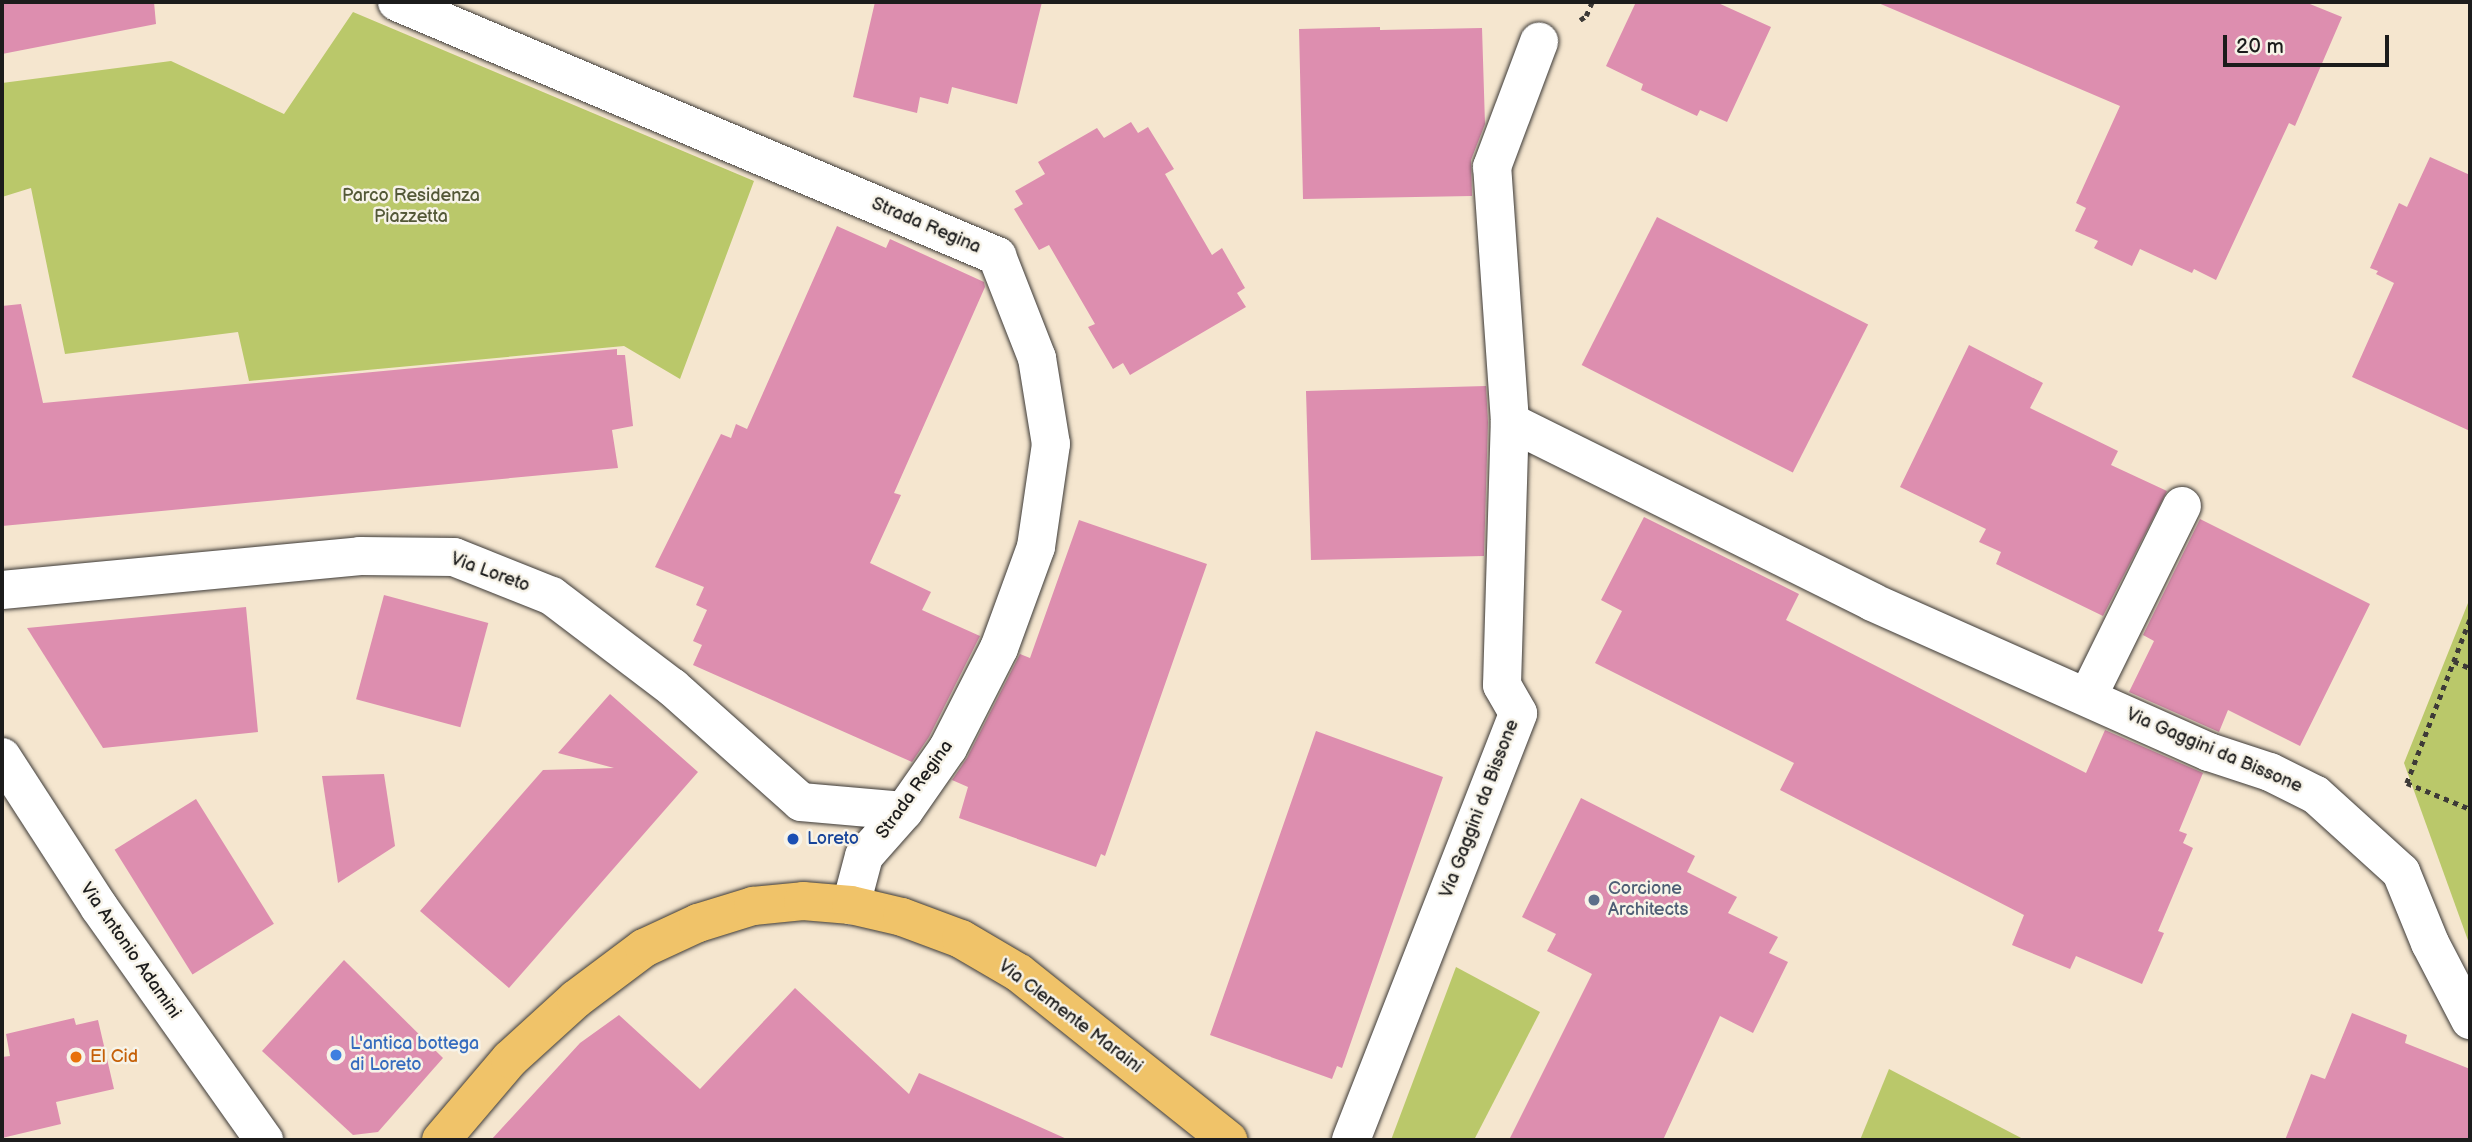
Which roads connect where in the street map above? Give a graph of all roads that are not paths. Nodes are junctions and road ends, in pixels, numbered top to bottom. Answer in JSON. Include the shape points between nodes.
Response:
{"nodes":[{"id":1,"x":397,"y":2,"type":"edge"},
{"id":2,"x":1539,"y":42,"type":"dead end"},
{"id":3,"x":1510,"y":422,"type":"junction"},
{"id":4,"x":2182,"y":506,"type":"dead end"},
{"id":5,"x":2,"y":590,"type":"edge"},
{"id":6,"x":2088,"y":696,"type":"junction"},
{"id":7,"x":2,"y":757,"type":"edge"},
{"id":8,"x":904,"y":811,"type":"junction"},
{"id":9,"x":851,"y":905,"type":"junction"},
{"id":10,"x":2470,"y":1020,"type":"edge"},
{"id":11,"x":264,"y":1140,"type":"edge"},
{"id":12,"x":441,"y":1140,"type":"edge"},
{"id":13,"x":1228,"y":1140,"type":"edge"},
{"id":14,"x":1351,"y":1140,"type":"edge"}],
"edges":[{"from":1,"to":8,"type":"street","name":"Strada Regina","via":[[997,256],[1037,358],[1051,444],[1036,547],[999,648],[948,748]]},
{"from":2,"to":3,"type":"street","name":"Via Gaggini da Bissone","via":[[1492,167]]},
{"from":3,"to":6,"type":"street","name":"Via Gaggini da Bissone","via":[[1872,602]]},
{"from":3,"to":14,"type":"street","name":"Via Gaggini da Bissone","via":[[1502,685],[1518,713]]},
{"from":4,"to":6,"type":"street"},
{"from":5,"to":8,"type":"street","name":"Via Loreto","via":[[360,555],[454,557],[552,596],[672,688],[801,802]]},
{"from":6,"to":10,"type":"street","name":"Via Gaggini da Bissone","via":[[2209,752],[2270,772],[2316,795],[2357,829],[2402,872],[2430,943]]},
{"from":7,"to":11,"type":"street","name":"Via Antonio Adamini","via":[[99,907]]},
{"from":8,"to":9,"type":"street","name":"Strada Regina","via":[[864,856]]},
{"from":9,"to":12,"type":"main road","name":"Via Clemente Maraini","via":[[803,901],[753,906],[698,922],[644,948],[576,999],[510,1059]]},
{"from":9,"to":13,"type":"main road","name":"Via Clemente Maraini","via":[[902,917],[961,939],[1019,973]]}]}
